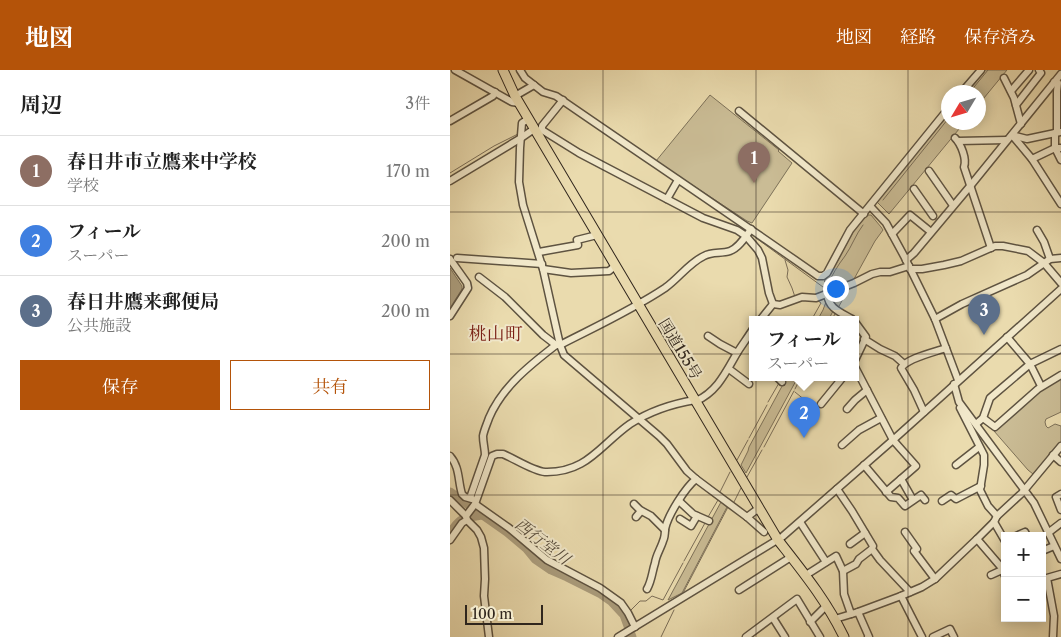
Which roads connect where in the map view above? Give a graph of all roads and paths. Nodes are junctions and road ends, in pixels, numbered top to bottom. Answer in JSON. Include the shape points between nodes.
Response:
{"nodes":[{"id":1,"x":455,"y":70,"type":"edge"},
{"id":2,"x":503,"y":70,"type":"edge"},
{"id":3,"x":520,"y":70,"type":"edge"},
{"id":4,"x":981,"y":70,"type":"edge"},
{"id":5,"x":1029,"y":70,"type":"edge"},
{"id":6,"x":1039,"y":70,"type":"edge"},
{"id":7,"x":1061,"y":74,"type":"edge"},
{"id":8,"x":1004,"y":78,"type":"dead end"},
{"id":9,"x":1054,"y":82,"type":"junction"},
{"id":10,"x":534,"y":85,"type":"junction"},
{"id":11,"x":968,"y":85,"type":"edge"},
{"id":12,"x":1011,"y":91,"type":"junction"},
{"id":13,"x":495,"y":92,"type":"junction"},
{"id":14,"x":1059,"y":97,"type":"edge"},
{"id":15,"x":517,"y":100,"type":"junction"},
{"id":16,"x":562,"y":100,"type":"junction"},
{"id":17,"x":1016,"y":105,"type":"junction"},
{"id":18,"x":739,"y":111,"type":"dead end"},
{"id":19,"x":528,"y":119,"type":"junction"},
{"id":20,"x":941,"y":119,"type":"edge"},
{"id":21,"x":450,"y":121,"type":"edge"},
{"id":22,"x":1021,"y":124,"type":"junction"},
{"id":23,"x":537,"y":131,"type":"junction"},
{"id":24,"x":1058,"y":132,"type":"edge"},
{"id":25,"x":1010,"y":137,"type":"junction"},
{"id":26,"x":521,"y":138,"type":"junction"},
{"id":27,"x":1058,"y":148,"type":"edge"},
{"id":28,"x":1032,"y":159,"type":"junction"},
{"id":29,"x":1061,"y":160,"type":"edge"},
{"id":30,"x":929,"y":170,"type":"dead end"},
{"id":31,"x":450,"y":180,"type":"edge"},
{"id":32,"x":678,"y":180,"type":"junction"},
{"id":33,"x":971,"y":185,"type":"junction"},
{"id":34,"x":914,"y":189,"type":"dead end"},
{"id":35,"x":667,"y":199,"type":"junction"},
{"id":36,"x":952,"y":204,"type":"dead end"},
{"id":37,"x":1061,"y":204,"type":"edge"},
{"id":38,"x":870,"y":206,"type":"junction"},
{"id":39,"x":864,"y":214,"type":"junction"},
{"id":40,"x":933,"y":216,"type":"dead end"},
{"id":41,"x":751,"y":229,"type":"junction"},
{"id":42,"x":1037,"y":230,"type":"dead end"},
{"id":43,"x":931,"y":232,"type":"junction"},
{"id":44,"x":892,"y":234,"type":"junction"},
{"id":45,"x":597,"y":235,"type":"junction"},
{"id":46,"x":746,"y":236,"type":"junction"},
{"id":47,"x":991,"y":248,"type":"junction"},
{"id":48,"x":538,"y":252,"type":"junction"},
{"id":49,"x":1061,"y":258,"type":"edge"},
{"id":50,"x":453,"y":259,"type":"edge"},
{"id":51,"x":1050,"y":259,"type":"junction"},
{"id":52,"x":1044,"y":263,"type":"junction"},
{"id":53,"x":908,"y":265,"type":"junction"},
{"id":54,"x":543,"y":266,"type":"junction"},
{"id":55,"x":615,"y":266,"type":"junction"},
{"id":56,"x":479,"y":277,"type":"dead end"},
{"id":57,"x":1061,"y":283,"type":"edge"},
{"id":58,"x":1061,"y":289,"type":"edge"},
{"id":59,"x":827,"y":294,"type":"junction"},
{"id":60,"x":773,"y":304,"type":"junction"},
{"id":61,"x":638,"y":305,"type":"junction"},
{"id":62,"x":450,"y":316,"type":"edge"},
{"id":63,"x":763,"y":316,"type":"edge"},
{"id":64,"x":847,"y":316,"type":"edge"},
{"id":65,"x":935,"y":319,"type":"junction"},
{"id":66,"x":859,"y":329,"type":"edge"},
{"id":67,"x":749,"y":335,"type":"edge"},
{"id":68,"x":708,"y":336,"type":"dead end"},
{"id":69,"x":1007,"y":337,"type":"junction"},
{"id":70,"x":864,"y":339,"type":"junction"},
{"id":71,"x":558,"y":345,"type":"junction"},
{"id":72,"x":946,"y":348,"type":"junction"},
{"id":73,"x":1061,"y":349,"type":"edge"},
{"id":74,"x":859,"y":351,"type":"edge"},
{"id":75,"x":737,"y":353,"type":"junction"},
{"id":76,"x":904,"y":364,"type":"junction"},
{"id":77,"x":1030,"y":364,"type":"junction"},
{"id":78,"x":729,"y":369,"type":"junction"},
{"id":79,"x":859,"y":375,"type":"edge"},
{"id":80,"x":1061,"y":375,"type":"edge"},
{"id":81,"x":840,"y":381,"type":"edge"},
{"id":82,"x":956,"y":382,"type":"junction"},
{"id":83,"x":749,"y":384,"type":"dead end"},
{"id":84,"x":1041,"y":386,"type":"junction"},
{"id":85,"x":867,"y":390,"type":"junction"},
{"id":86,"x":695,"y":400,"type":"junction"},
{"id":87,"x":959,"y":402,"type":"junction"},
{"id":88,"x":822,"y":404,"type":"dead end"},
{"id":89,"x":847,"y":408,"type":"dead end"},
{"id":90,"x":924,"y":412,"type":"junction"},
{"id":91,"x":881,"y":418,"type":"junction"},
{"id":92,"x":983,"y":418,"type":"junction"},
{"id":93,"x":639,"y":419,"type":"junction"},
{"id":94,"x":976,"y":424,"type":"junction"},
{"id":95,"x":893,"y":440,"type":"junction"},
{"id":96,"x":842,"y":445,"type":"dead end"},
{"id":97,"x":979,"y":446,"type":"junction"},
{"id":98,"x":1061,"y":446,"type":"edge"},
{"id":99,"x":1053,"y":455,"type":"junction"},
{"id":100,"x":450,"y":456,"type":"edge"},
{"id":101,"x":1061,"y":462,"type":"edge"},
{"id":102,"x":956,"y":464,"type":"dead end"},
{"id":103,"x":864,"y":465,"type":"junction"},
{"id":104,"x":696,"y":479,"type":"junction"},
{"id":105,"x":901,"y":479,"type":"junction"},
{"id":106,"x":981,"y":486,"type":"junction"},
{"id":107,"x":837,"y":489,"type":"junction"},
{"id":108,"x":1024,"y":489,"type":"junction"},
{"id":109,"x":886,"y":492,"type":"junction"},
{"id":110,"x":1061,"y":494,"type":"edge"},
{"id":111,"x":450,"y":500,"type":"edge"},
{"id":112,"x":913,"y":500,"type":"junction"},
{"id":113,"x":925,"y":500,"type":"dead end"},
{"id":114,"x":473,"y":501,"type":"junction"},
{"id":115,"x":679,"y":501,"type":"junction"},
{"id":116,"x":942,"y":501,"type":"dead end"},
{"id":117,"x":634,"y":504,"type":"dead end"},
{"id":118,"x":759,"y":508,"type":"junction"},
{"id":119,"x":1061,"y":510,"type":"edge"},
{"id":120,"x":642,"y":511,"type":"junction"},
{"id":121,"x":697,"y":516,"type":"junction"},
{"id":122,"x":636,"y":517,"type":"dead end"},
{"id":123,"x":746,"y":517,"type":"junction"},
{"id":124,"x":467,"y":518,"type":"junction"},
{"id":125,"x":680,"y":519,"type":"dead end"},
{"id":126,"x":995,"y":519,"type":"junction"},
{"id":127,"x":709,"y":521,"type":"dead end"},
{"id":128,"x":800,"y":522,"type":"junction"},
{"id":129,"x":1061,"y":523,"type":"edge"},
{"id":130,"x":665,"y":530,"type":"junction"},
{"id":131,"x":764,"y":532,"type":"dead end"},
{"id":132,"x":905,"y":532,"type":"dead end"},
{"id":133,"x":1001,"y":532,"type":"edge"},
{"id":134,"x":865,"y":533,"type":"junction"},
{"id":135,"x":1048,"y":533,"type":"junction"},
{"id":136,"x":978,"y":539,"type":"junction"},
{"id":137,"x":450,"y":540,"type":"edge"},
{"id":138,"x":778,"y":540,"type":"junction"},
{"id":139,"x":850,"y":544,"type":"dead end"},
{"id":140,"x":1054,"y":546,"type":"junction"},
{"id":141,"x":872,"y":549,"type":"junction"},
{"id":142,"x":1046,"y":549,"type":"edge"},
{"id":143,"x":791,"y":557,"type":"junction"},
{"id":144,"x":1061,"y":559,"type":"edge"},
{"id":145,"x":826,"y":562,"type":"junction"},
{"id":146,"x":1001,"y":569,"type":"edge"},
{"id":147,"x":843,"y":571,"type":"junction"},
{"id":148,"x":1001,"y":573,"type":"edge"},
{"id":149,"x":1061,"y":574,"type":"edge"},
{"id":150,"x":806,"y":575,"type":"junction"},
{"id":151,"x":991,"y":575,"type":"dead end"},
{"id":152,"x":935,"y":579,"type":"junction"},
{"id":153,"x":647,"y":589,"type":"dead end"},
{"id":154,"x":739,"y":590,"type":"dead end"},
{"id":155,"x":910,"y":592,"type":"junction"},
{"id":156,"x":900,"y":596,"type":"junction"},
{"id":157,"x":827,"y":605,"type":"junction"},
{"id":158,"x":855,"y":613,"type":"junction"},
{"id":159,"x":773,"y":618,"type":"junction"},
{"id":160,"x":835,"y":619,"type":"junction"},
{"id":161,"x":810,"y":622,"type":"junction"},
{"id":162,"x":634,"y":628,"type":"junction"},
{"id":163,"x":749,"y":636,"type":"edge"},
{"id":164,"x":489,"y":637,"type":"edge"},
{"id":165,"x":618,"y":637,"type":"edge"},
{"id":166,"x":785,"y":637,"type":"edge"},
{"id":167,"x":820,"y":637,"type":"edge"},
{"id":168,"x":844,"y":637,"type":"edge"},
{"id":169,"x":868,"y":637,"type":"edge"},
{"id":170,"x":922,"y":637,"type":"edge"},
{"id":171,"x":933,"y":637,"type":"edge"},
{"id":172,"x":954,"y":637,"type":"edge"},
{"id":173,"x":1053,"y":637,"type":"edge"}],
"edges":[{"from":1,"to":13,"type":"street"},
{"from":2,"to":15,"type":"highway","name":"国道155号"},
{"from":3,"to":10,"type":"street"},
{"from":4,"to":11,"type":"street"},
{"from":5,"to":12,"type":"street"},
{"from":6,"to":17,"type":"street","via":[[1041,73]]},
{"from":7,"to":9,"type":"street"},
{"from":8,"to":12,"type":"street"},
{"from":9,"to":14,"type":"street","via":[[1058,83]]},
{"from":9,"to":22,"type":"street"},
{"from":10,"to":15,"type":"street"},
{"from":10,"to":16,"type":"street"},
{"from":12,"to":17,"type":"street"},
{"from":13,"to":15,"type":"street","via":[[512,102]]},
{"from":13,"to":21,"type":"street"},
{"from":14,"to":24,"type":"street"},
{"from":15,"to":19,"type":"highway","name":"国道155号"},
{"from":16,"to":23,"type":"street"},
{"from":16,"to":32,"type":"street"},
{"from":17,"to":22,"type":"street"},
{"from":18,"to":39,"type":"street"},
{"from":19,"to":23,"type":"highway","name":"国道155号"},
{"from":19,"to":26,"type":"street","via":[[522,123]]},
{"from":20,"to":38,"type":"street"},
{"from":22,"to":25,"type":"street"},
{"from":23,"to":26,"type":"street"},
{"from":23,"to":35,"type":"street"},
{"from":23,"to":45,"type":"highway","name":"国道155号"},
{"from":24,"to":25,"type":"street","via":[[1040,137]]},
{"from":24,"to":27,"type":"street"},
{"from":25,"to":28,"type":"street"},
{"from":25,"to":33,"type":"street"},
{"from":25,"to":33,"type":"street","via":[[956,140],[966,162],[964,167]]},
{"from":26,"to":31,"type":"street"},
{"from":26,"to":48,"type":"street","via":[[519,182]]},
{"from":27,"to":28,"type":"street"},
{"from":27,"to":29,"type":"street"},
{"from":28,"to":37,"type":"street"},
{"from":30,"to":36,"type":"street"},
{"from":32,"to":35,"type":"street"},
{"from":32,"to":41,"type":"street"},
{"from":33,"to":43,"type":"street"},
{"from":33,"to":47,"type":"street"},
{"from":34,"to":40,"type":"street"},
{"from":35,"to":46,"type":"street"},
{"from":38,"to":39,"type":"street"},
{"from":38,"to":44,"type":"street"},
{"from":39,"to":41,"type":"street","via":[[850,230],[828,273],[823,276],[818,276]]},
{"from":41,"to":46,"type":"street"},
{"from":42,"to":51,"type":"street"},
{"from":43,"to":44,"type":"street","via":[[910,215]]},
{"from":43,"to":53,"type":"street"},
{"from":44,"to":53,"type":"street"},
{"from":45,"to":48,"type":"street","via":[[577,240],[578,245]]},
{"from":45,"to":55,"type":"highway","name":"国道155号"},
{"from":46,"to":60,"type":"street","via":[[762,258]]},
{"from":46,"to":61,"type":"street","via":[[731,251],[705,255]]},
{"from":47,"to":52,"type":"street","via":[[1003,246],[1028,252]]},
{"from":47,"to":53,"type":"street","via":[[944,265],[922,269]]},
{"from":48,"to":54,"type":"street"},
{"from":49,"to":51,"type":"street"},
{"from":50,"to":54,"type":"street"},
{"from":50,"to":62,"type":"street","via":[[468,288]]},
{"from":51,"to":52,"type":"street"},
{"from":52,"to":57,"type":"street"},
{"from":52,"to":65,"type":"street"},
{"from":53,"to":59,"type":"street","via":[[872,274]]},
{"from":53,"to":65,"type":"street"},
{"from":54,"to":55,"type":"street","via":[[571,273],[609,271]]},
{"from":54,"to":71,"type":"street"},
{"from":55,"to":61,"type":"highway","name":"国道155号"},
{"from":56,"to":71,"type":"street"},
{"from":58,"to":69,"type":"street"},
{"from":59,"to":60,"type":"street"},
{"from":59,"to":64,"type":"street","via":[[829,303]]},
{"from":60,"to":63,"type":"street"},
{"from":61,"to":71,"type":"street"},
{"from":61,"to":86,"type":"highway","name":"国道155号"},
{"from":65,"to":72,"type":"street"},
{"from":66,"to":70,"type":"street","via":[[866,337]]},
{"from":67,"to":75,"type":"street"},
{"from":68,"to":75,"type":"street"},
{"from":69,"to":77,"type":"street"},
{"from":69,"to":82,"type":"street"},
{"from":70,"to":74,"type":"street"},
{"from":70,"to":76,"type":"street"},
{"from":71,"to":93,"type":"street","via":[[564,355]]},
{"from":71,"to":114,"type":"street","via":[[522,373],[492,411],[483,437],[485,455]]},
{"from":72,"to":76,"type":"street"},
{"from":72,"to":82,"type":"street"},
{"from":73,"to":77,"type":"street"},
{"from":75,"to":78,"type":"street"},
{"from":76,"to":90,"type":"street","via":[[902,368]]},
{"from":77,"to":84,"type":"street"},
{"from":77,"to":92,"type":"street","via":[[990,398]]},
{"from":78,"to":83,"type":"street"},
{"from":78,"to":86,"type":"street","via":[[710,393]]},
{"from":79,"to":85,"type":"street"},
{"from":80,"to":84,"type":"street"},
{"from":81,"to":88,"type":"street"},
{"from":82,"to":87,"type":"street"},
{"from":82,"to":90,"type":"street"},
{"from":84,"to":92,"type":"street","via":[[994,427]]},
{"from":85,"to":89,"type":"street"},
{"from":85,"to":91,"type":"street"},
{"from":86,"to":93,"type":"street","via":[[666,406]]},
{"from":86,"to":118,"type":"highway","name":"国道155号"},
{"from":87,"to":94,"type":"street"},
{"from":87,"to":97,"type":"street"},
{"from":90,"to":95,"type":"street"},
{"from":91,"to":95,"type":"street"},
{"from":91,"to":96,"type":"street","via":[[859,430]]},
{"from":92,"to":94,"type":"street"},
{"from":93,"to":104,"type":"street","via":[[667,444]]},
{"from":93,"to":114,"type":"street","via":[[595,455],[570,469],[545,472],[502,454],[492,456]]},
{"from":94,"to":108,"type":"street"},
{"from":95,"to":103,"type":"street"},
{"from":95,"to":105,"type":"street","via":[[916,466]]},
{"from":97,"to":102,"type":"street"},
{"from":97,"to":106,"type":"street","via":[[984,454]]},
{"from":98,"to":99,"type":"street"},
{"from":99,"to":101,"type":"street"},
{"from":99,"to":108,"type":"street"},
{"from":100,"to":114,"type":"street","via":[[454,460],[462,494]]},
{"from":103,"to":107,"type":"street"},
{"from":103,"to":109,"type":"street"},
{"from":104,"to":115,"type":"street"},
{"from":104,"to":123,"type":"street"},
{"from":105,"to":109,"type":"street"},
{"from":105,"to":112,"type":"street"},
{"from":106,"to":116,"type":"street","via":[[956,499],[951,495]]},
{"from":106,"to":126,"type":"street"},
{"from":107,"to":128,"type":"street"},
{"from":107,"to":134,"type":"street"},
{"from":108,"to":126,"type":"street"},
{"from":108,"to":135,"type":"street"},
{"from":109,"to":112,"type":"street","via":[[905,506]]},
{"from":110,"to":119,"type":"street","via":[[1056,497]]},
{"from":111,"to":124,"type":"street"},
{"from":112,"to":113,"type":"street","via":[[921,495]]},
{"from":114,"to":124,"type":"street"},
{"from":114,"to":162,"type":"street","via":[[547,560],[621,603]]},
{"from":115,"to":121,"type":"street"},
{"from":115,"to":130,"type":"street"},
{"from":117,"to":120,"type":"street"},
{"from":118,"to":123,"type":"street"},
{"from":118,"to":138,"type":"highway","name":"国道155号"},
{"from":120,"to":122,"type":"street"},
{"from":120,"to":130,"type":"street"},
{"from":121,"to":125,"type":"street","via":[[691,526]]},
{"from":121,"to":127,"type":"street"},
{"from":123,"to":131,"type":"street"},
{"from":124,"to":137,"type":"street"},
{"from":124,"to":164,"type":"street","via":[[481,537],[484,548],[484,596]]},
{"from":126,"to":133,"type":"street"},
{"from":126,"to":136,"type":"street"},
{"from":128,"to":138,"type":"street"},
{"from":128,"to":145,"type":"street"},
{"from":129,"to":135,"type":"street"},
{"from":130,"to":153,"type":"street"},
{"from":132,"to":152,"type":"street","via":[[918,549],[914,551]]},
{"from":134,"to":139,"type":"street"},
{"from":134,"to":141,"type":"street"},
{"from":135,"to":140,"type":"street"},
{"from":136,"to":146,"type":"street"},
{"from":136,"to":152,"type":"street"},
{"from":138,"to":143,"type":"highway","name":"国道155号"},
{"from":138,"to":162,"type":"street"},
{"from":140,"to":142,"type":"street"},
{"from":140,"to":144,"type":"street"},
{"from":141,"to":147,"type":"street"},
{"from":141,"to":155,"type":"street"},
{"from":143,"to":150,"type":"highway","name":"国道155号"},
{"from":143,"to":154,"type":"street"},
{"from":145,"to":147,"type":"street","via":[[836,556]]},
{"from":145,"to":150,"type":"street"},
{"from":147,"to":158,"type":"street","via":[[844,594]]},
{"from":148,"to":151,"type":"street"},
{"from":149,"to":173,"type":"street","via":[[1047,578],[1054,616]]},
{"from":150,"to":157,"type":"highway","name":"国道155号"},
{"from":152,"to":155,"type":"street"},
{"from":155,"to":156,"type":"street"},
{"from":156,"to":158,"type":"street"},
{"from":156,"to":170,"type":"street"},
{"from":157,"to":160,"type":"highway","name":"国道155号"},
{"from":157,"to":161,"type":"street"},
{"from":158,"to":160,"type":"street"},
{"from":158,"to":169,"type":"street"},
{"from":159,"to":161,"type":"street","via":[[797,599]]},
{"from":159,"to":163,"type":"street"},
{"from":159,"to":166,"type":"street"},
{"from":160,"to":168,"type":"highway","name":"国道155号"},
{"from":161,"to":167,"type":"street"},
{"from":162,"to":165,"type":"street"},
{"from":171,"to":172,"type":"street","via":[[950,629]]}]}
